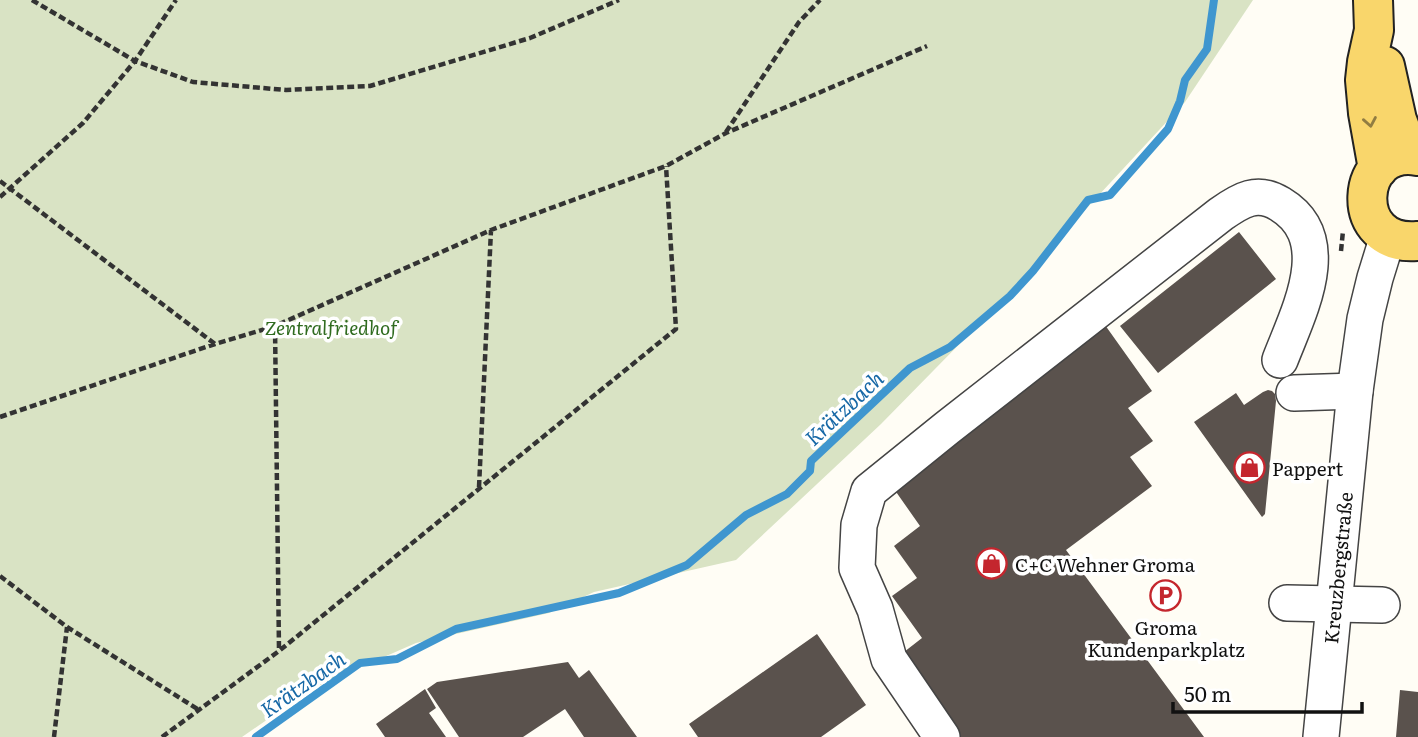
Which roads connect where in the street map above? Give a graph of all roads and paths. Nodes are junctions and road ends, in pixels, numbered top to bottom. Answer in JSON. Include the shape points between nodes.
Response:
{"nodes":[{"id":1,"x":32,"y":0,"type":"edge"},
{"id":2,"x":176,"y":0,"type":"edge"},
{"id":3,"x":620,"y":0,"type":"edge"},
{"id":4,"x":820,"y":0,"type":"edge"},
{"id":5,"x":1373,"y":15,"type":"edge"},
{"id":6,"x":926,"y":46,"type":"dead end"},
{"id":7,"x":135,"y":61,"type":"junction"},
{"id":8,"x":726,"y":133,"type":"junction"},
{"id":9,"x":1402,"y":160,"type":"edge"},
{"id":10,"x":666,"y":166,"type":"junction"},
{"id":11,"x":0,"y":181,"type":"edge"},
{"id":12,"x":11,"y":188,"type":"junction"},
{"id":13,"x":0,"y":197,"type":"edge"},
{"id":14,"x":491,"y":230,"type":"junction"},
{"id":15,"x":1403,"y":239,"type":"edge"},
{"id":16,"x":275,"y":326,"type":"junction"},
{"id":17,"x":215,"y":344,"type":"junction"},
{"id":18,"x":1280,"y":360,"type":"dead end"},
{"id":19,"x":1355,"y":391,"type":"junction"},
{"id":20,"x":1294,"y":393,"type":"dead end"},
{"id":21,"x":0,"y":418,"type":"edge"},
{"id":22,"x":479,"y":488,"type":"junction"},
{"id":23,"x":0,"y":576,"type":"edge"},
{"id":24,"x":1287,"y":603,"type":"dead end"},
{"id":25,"x":1333,"y":605,"type":"junction"},
{"id":26,"x":1382,"y":606,"type":"dead end"},
{"id":27,"x":67,"y":627,"type":"junction"},
{"id":28,"x":279,"y":651,"type":"junction"},
{"id":29,"x":199,"y":710,"type":"junction"},
{"id":30,"x":54,"y":737,"type":"edge"},
{"id":31,"x":162,"y":737,"type":"edge"},
{"id":32,"x":942,"y":737,"type":"edge"},
{"id":33,"x":1321,"y":737,"type":"edge"}],
"edges":[{"from":1,"to":7,"type":"path"},
{"from":2,"to":7,"type":"path"},
{"from":3,"to":7,"type":"path","via":[[530,38],[370,86],[286,90],[194,82]]},
{"from":4,"to":8,"type":"path","via":[[799,22]]},
{"from":5,"to":9,"type":"main road","name":"Kreuzbergstraße"},
{"from":6,"to":8,"type":"path"},
{"from":7,"to":12,"type":"path","via":[[83,123]]},
{"from":8,"to":10,"type":"path"},
{"from":9,"to":15,"type":"main road","name":"Kreuzbergstraße","via":[[1373,173],[1366,201],[1377,227]]},
{"from":10,"to":14,"type":"path"},
{"from":10,"to":22,"type":"path","via":[[676,329]]},
{"from":11,"to":12,"type":"path"},
{"from":12,"to":13,"type":"path"},
{"from":12,"to":17,"type":"path"},
{"from":14,"to":16,"type":"path"},
{"from":14,"to":22,"type":"path"},
{"from":15,"to":19,"type":"street","name":"Kreuzbergstraße","via":[[1375,278]]},
{"from":16,"to":17,"type":"path"},
{"from":16,"to":28,"type":"path"},
{"from":17,"to":21,"type":"path"},
{"from":18,"to":32,"type":"street","via":[[1305,294],[1311,253],[1308,238],[1303,226],[1281,205],[1259,197],[1245,198],[869,491],[859,525],[857,568],[889,659]]},
{"from":19,"to":20,"type":"street"},
{"from":19,"to":25,"type":"street","name":"Kreuzbergstraße"},
{"from":22,"to":28,"type":"path"},
{"from":23,"to":27,"type":"path"},
{"from":24,"to":25,"type":"street"},
{"from":25,"to":26,"type":"street"},
{"from":25,"to":33,"type":"street","name":"Kreuzbergstraße"},
{"from":27,"to":29,"type":"path"},
{"from":27,"to":30,"type":"path"},
{"from":28,"to":29,"type":"path"},
{"from":29,"to":31,"type":"path"}]}
